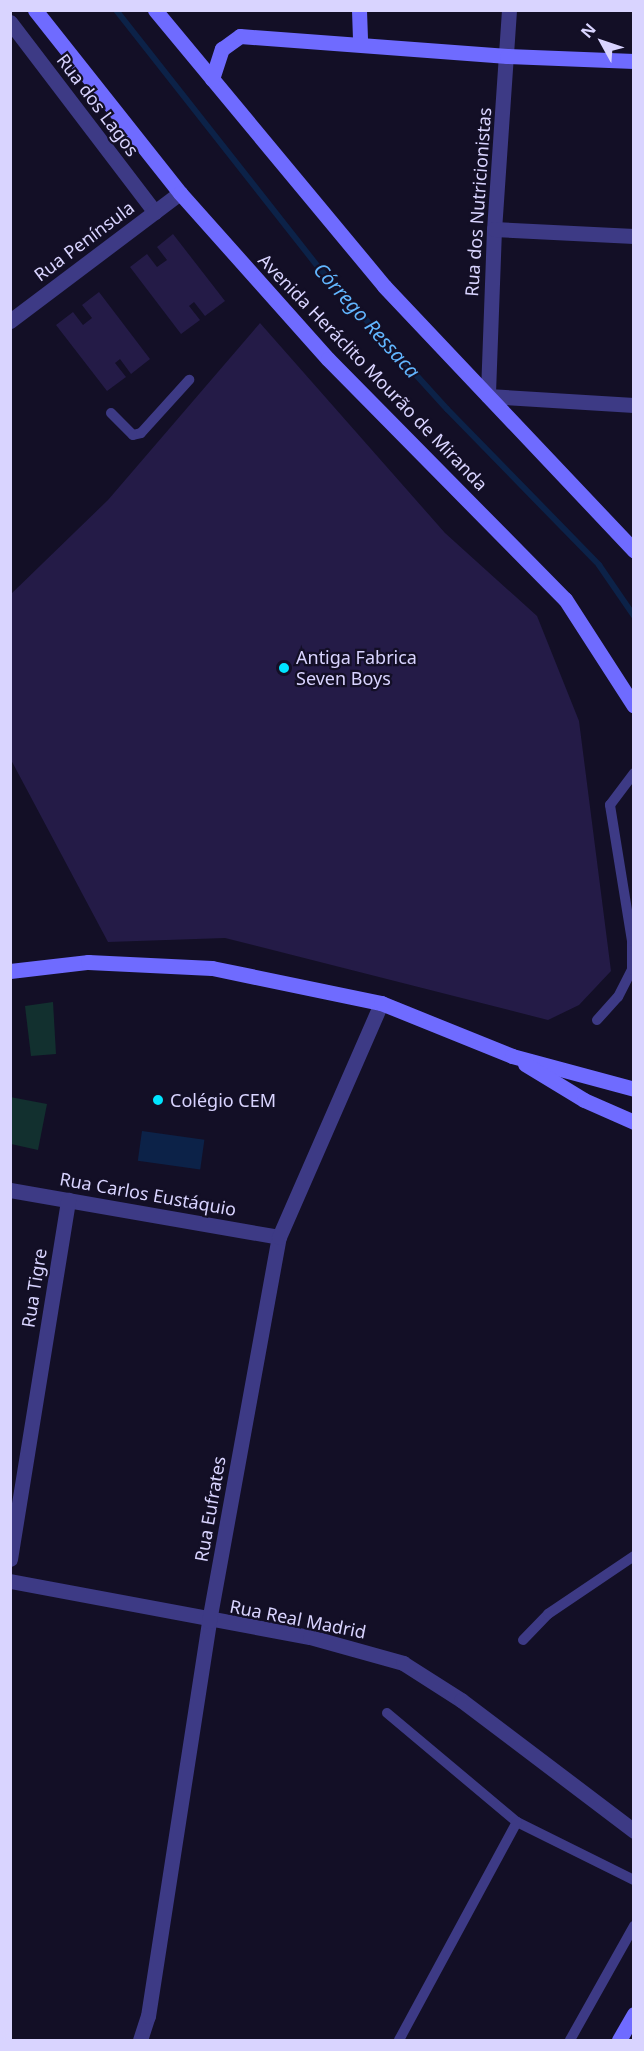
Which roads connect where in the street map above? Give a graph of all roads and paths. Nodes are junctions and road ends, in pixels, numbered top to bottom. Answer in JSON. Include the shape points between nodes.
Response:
{"nodes":[{"id":1,"x":35,"y":10,"type":"edge"},
{"id":2,"x":155,"y":10,"type":"edge"},
{"id":3,"x":359,"y":10,"type":"edge"},
{"id":4,"x":509,"y":10,"type":"edge"},
{"id":5,"x":10,"y":22,"type":"edge"},
{"id":6,"x":360,"y":44,"type":"junction"},
{"id":7,"x":507,"y":56,"type":"junction"},
{"id":8,"x":633,"y":61,"type":"edge"},
{"id":9,"x":212,"y":79,"type":"junction"},
{"id":10,"x":180,"y":193,"type":"junction"},
{"id":11,"x":155,"y":212,"type":"junction"},
{"id":12,"x":494,"y":229,"type":"junction"},
{"id":13,"x":633,"y":236,"type":"edge"},
{"id":14,"x":10,"y":321,"type":"edge"},
{"id":15,"x":189,"y":380,"type":"dead end"},
{"id":16,"x":488,"y":396,"type":"junction"},
{"id":17,"x":633,"y":405,"type":"edge"},
{"id":18,"x":111,"y":413,"type":"dead end"},
{"id":19,"x":633,"y":550,"type":"edge"},
{"id":20,"x":633,"y":706,"type":"edge"},
{"id":21,"x":633,"y":773,"type":"edge"},
{"id":22,"x":10,"y":971,"type":"edge"},
{"id":23,"x":381,"y":1003,"type":"junction"},
{"id":24,"x":597,"y":1020,"type":"dead end"},
{"id":25,"x":512,"y":1056,"type":"junction"},
{"id":26,"x":633,"y":1089,"type":"edge"},
{"id":27,"x":633,"y":1122,"type":"edge"},
{"id":28,"x":10,"y":1190,"type":"edge"},
{"id":29,"x":68,"y":1200,"type":"junction"},
{"id":30,"x":279,"y":1237,"type":"junction"},
{"id":31,"x":633,"y":1556,"type":"edge"},
{"id":32,"x":10,"y":1559,"type":"edge"},
{"id":33,"x":10,"y":1581,"type":"edge"},
{"id":34,"x":209,"y":1621,"type":"junction"},
{"id":35,"x":523,"y":1640,"type":"dead end"},
{"id":36,"x":387,"y":1713,"type":"dead end"},
{"id":37,"x":517,"y":1822,"type":"junction"},
{"id":38,"x":633,"y":1831,"type":"edge"},
{"id":39,"x":633,"y":1880,"type":"edge"},
{"id":40,"x":633,"y":1926,"type":"edge"},
{"id":41,"x":633,"y":2014,"type":"edge"},
{"id":42,"x":140,"y":2040,"type":"edge"},
{"id":43,"x":399,"y":2040,"type":"edge"},
{"id":44,"x":570,"y":2040,"type":"edge"},
{"id":45,"x":619,"y":2040,"type":"edge"}],
"edges":[{"from":1,"to":10,"type":"main road","name":"Avenida Heráclito Mourão de Miranda"},
{"from":2,"to":9,"type":"main road"},
{"from":3,"to":6,"type":"main road"},
{"from":4,"to":7,"type":"street","name":"Rua dos Nutricionistas"},
{"from":5,"to":11,"type":"street","name":"Rua dos Lagos"},
{"from":6,"to":7,"type":"main road"},
{"from":6,"to":9,"type":"main road","via":[[240,36],[222,49]]},
{"from":7,"to":8,"type":"main road"},
{"from":7,"to":12,"type":"street","name":"Rua dos Nutricionistas"},
{"from":9,"to":16,"type":"main road","via":[[384,286]]},
{"from":10,"to":11,"type":"street","name":"Rua Península"},
{"from":10,"to":20,"type":"main road","name":"Avenida Heráclito Mourão de Miranda","via":[[328,359],[565,598]]},
{"from":11,"to":14,"type":"street","name":"Rua Península"},
{"from":12,"to":13,"type":"street"},
{"from":12,"to":16,"type":"street","name":"Rua dos Nutricionistas"},
{"from":15,"to":18,"type":"lane","via":[[141,433],[134,435]]},
{"from":16,"to":17,"type":"street"},
{"from":16,"to":19,"type":"main road"},
{"from":21,"to":24,"type":"lane","via":[[610,804],[632,941],[632,970],[618,996]]},
{"from":22,"to":23,"type":"main road","via":[[88,962],[212,968]]},
{"from":23,"to":25,"type":"main road"},
{"from":23,"to":30,"type":"street","name":"Rua Eufrates"},
{"from":25,"to":26,"type":"main road"},
{"from":25,"to":27,"type":"main road","via":[[584,1100]]},
{"from":28,"to":29,"type":"street","name":"Rua Carlos Eustáquio"},
{"from":29,"to":30,"type":"street","name":"Rua Carlos Eustáquio"},
{"from":29,"to":32,"type":"street","name":"Rua Tigre"},
{"from":30,"to":34,"type":"street","name":"Rua Eufrates"},
{"from":31,"to":35,"type":"lane","via":[[548,1614]]},
{"from":33,"to":34,"type":"street","name":"Rua Real Madrid"},
{"from":34,"to":38,"type":"street","name":"Rua Real Madrid","via":[[310,1637],[403,1663],[461,1700]]},
{"from":34,"to":42,"type":"street","name":"Rua Eufrates","via":[[148,2016]]},
{"from":36,"to":37,"type":"lane"},
{"from":37,"to":39,"type":"lane"},
{"from":37,"to":43,"type":"lane"},
{"from":40,"to":44,"type":"lane"},
{"from":41,"to":45,"type":"main road"}]}
